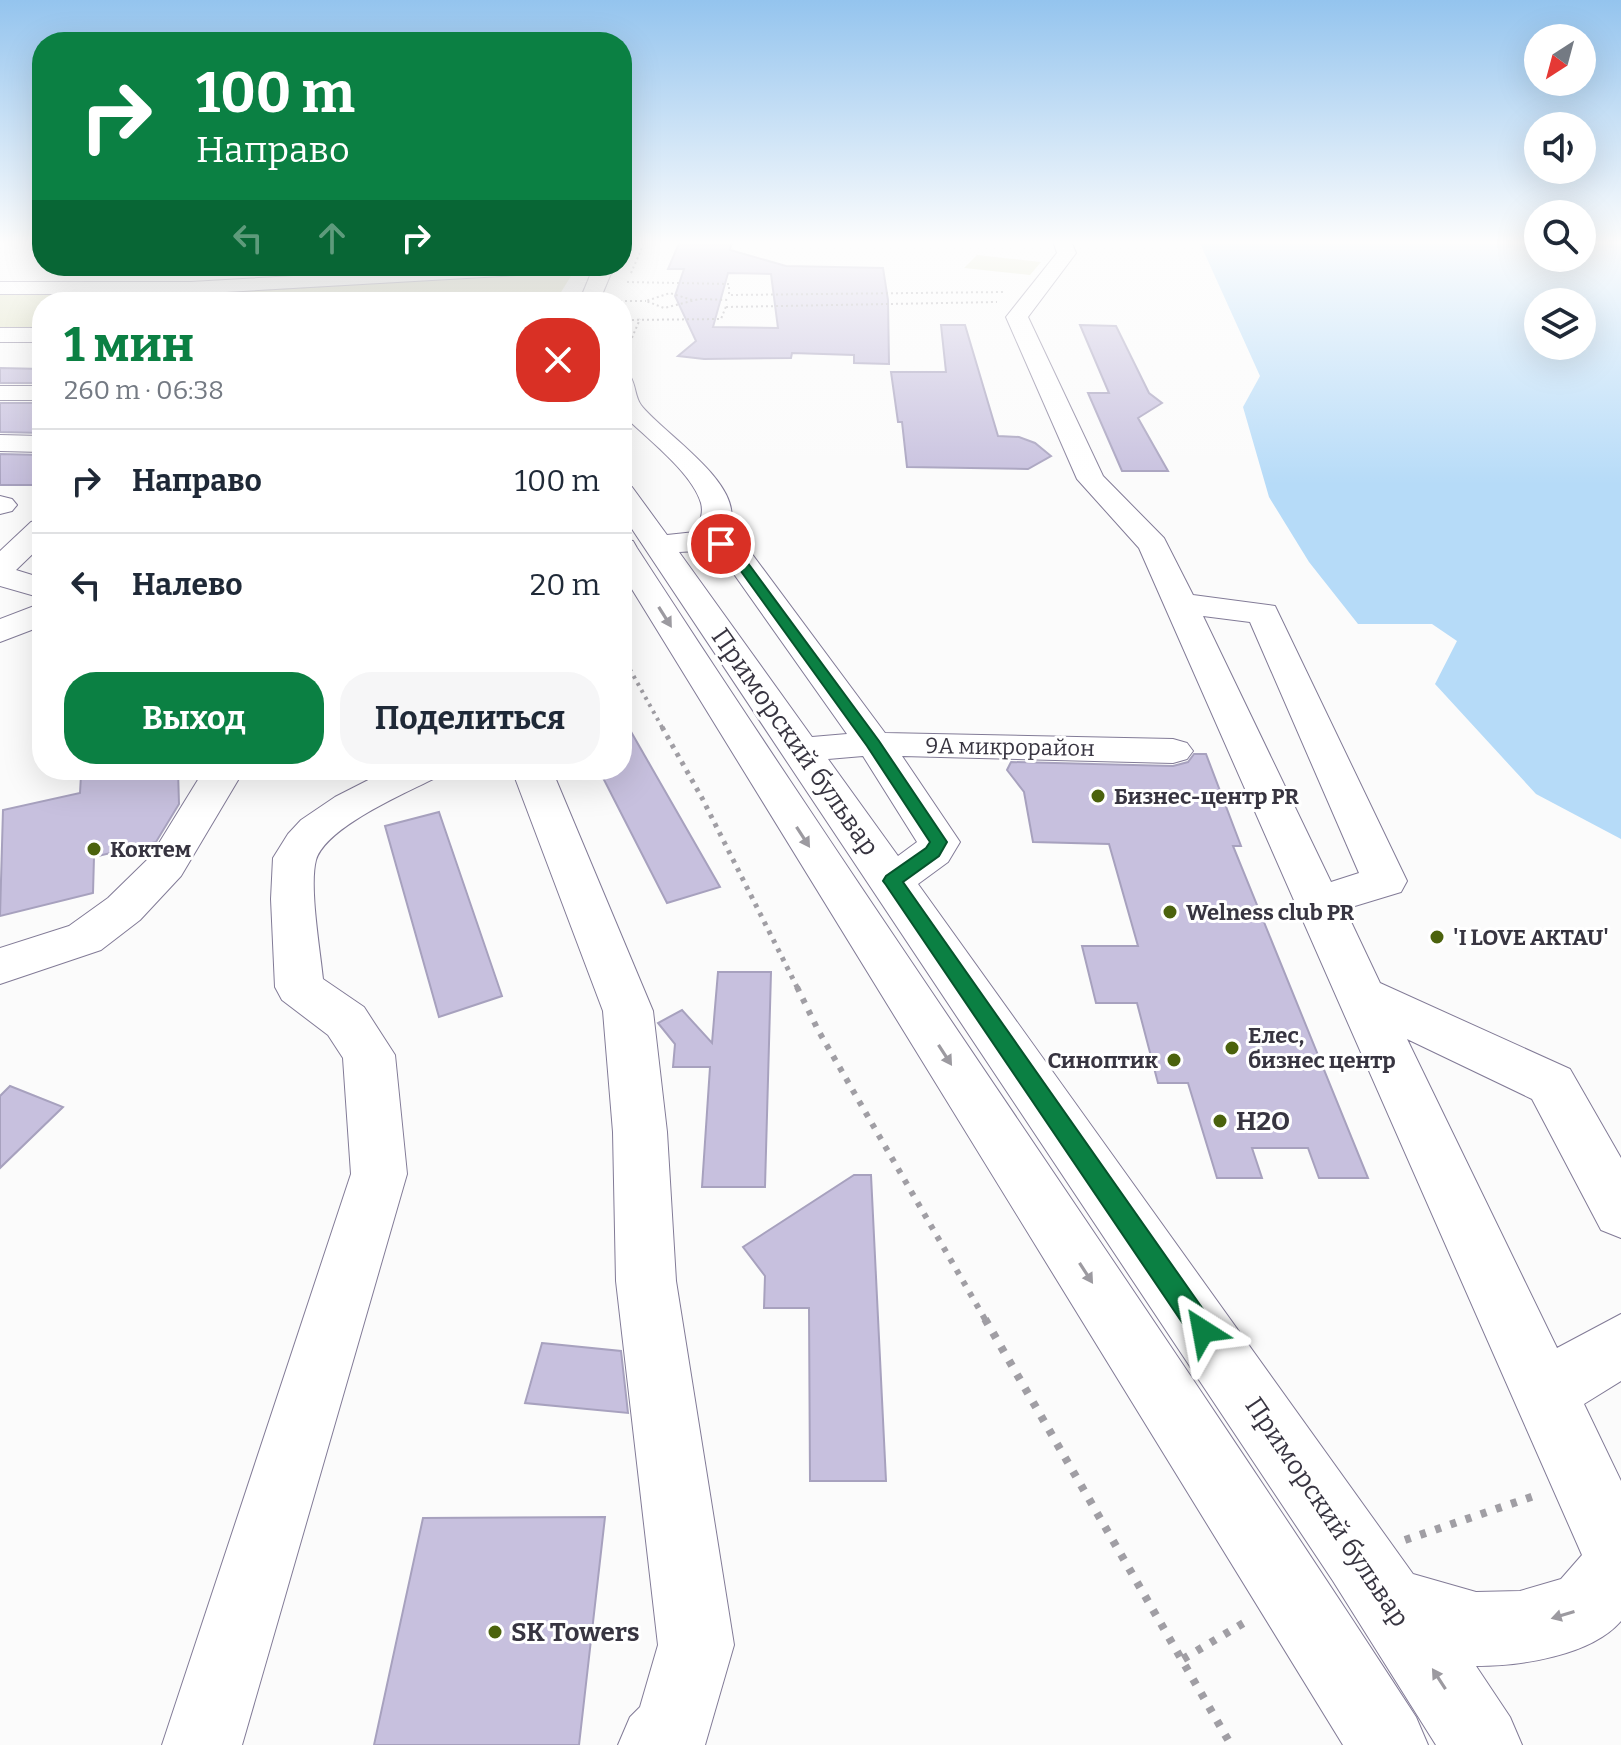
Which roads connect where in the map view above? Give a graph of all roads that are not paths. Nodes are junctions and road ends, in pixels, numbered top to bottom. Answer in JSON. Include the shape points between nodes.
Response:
{"nodes":[{"id":1,"x":1019,"y":322,"type":"edge"},
{"id":2,"x":0,"y":335,"type":"edge"},
{"id":3,"x":32,"y":335,"type":"edge"},
{"id":4,"x":0,"y":393,"type":"edge"},
{"id":5,"x":32,"y":393,"type":"edge"},
{"id":6,"x":632,"y":410,"type":"edge"},
{"id":7,"x":0,"y":443,"type":"edge"},
{"id":8,"x":32,"y":444,"type":"edge"},
{"id":9,"x":632,"y":516,"type":"edge"},
{"id":10,"x":32,"y":538,"type":"edge"},
{"id":11,"x":646,"y":547,"type":"edge"},
{"id":12,"x":0,"y":568,"type":"edge"},
{"id":13,"x":0,"y":576,"type":"edge"},
{"id":14,"x":32,"y":585,"type":"edge"},
{"id":15,"x":1180,"y":604,"type":"junction"},
{"id":16,"x":32,"y":618,"type":"edge"},
{"id":17,"x":0,"y":632,"type":"edge"},
{"id":18,"x":874,"y":744,"type":"junction"},
{"id":19,"x":801,"y":749,"type":"junction"},
{"id":20,"x":1173,"y":751,"type":"dead end"},
{"id":21,"x":218,"y":780,"type":"edge"},
{"id":22,"x":401,"y":780,"type":"edge"},
{"id":23,"x":536,"y":780,"type":"edge"},
{"id":24,"x":892,"y":881,"type":"junction"},
{"id":25,"x":1316,"y":902,"type":"junction"},
{"id":26,"x":0,"y":966,"type":"edge"},
{"id":27,"x":1359,"y":994,"type":"junction"},
{"id":28,"x":1621,"y":1212,"type":"edge"},
{"id":29,"x":1621,"y":1345,"type":"edge"},
{"id":30,"x":1543,"y":1392,"type":"junction"},
{"id":31,"x":1621,"y":1559,"type":"edge"},
{"id":32,"x":1621,"y":1566,"type":"edge"},
{"id":33,"x":1374,"y":1580,"type":"junction"},
{"id":34,"x":202,"y":1745,"type":"edge"},
{"id":35,"x":658,"y":1745,"type":"edge"},
{"id":36,"x":1388,"y":1745,"type":"edge"},
{"id":37,"x":1482,"y":1745,"type":"edge"}],
"edges":[{"from":1,"to":15,"type":"street","via":[[1091,479],[1153,545]]},
{"from":2,"to":3,"type":"street"},
{"from":4,"to":5,"type":"street"},
{"from":6,"to":11,"type":"street","via":[[695,470],[715,502],[716,519]]},
{"from":7,"to":8,"type":"street"},
{"from":9,"to":11,"type":"street","name":"Приморский бульвар"},
{"from":10,"to":12,"type":"street"},
{"from":11,"to":18,"type":"street","via":[[721,544],[735,553]]},
{"from":11,"to":19,"type":"street","name":"Приморский бульвар"},
{"from":11,"to":36,"type":"street","one_way":true,"via":[[777,797]]},
{"from":13,"to":14,"type":"street"},
{"from":15,"to":25,"type":"street"},
{"from":15,"to":25,"type":"street","via":[[1263,613],[1385,881]]},
{"from":16,"to":17,"type":"street"},
{"from":18,"to":19,"type":"street","name":"9А микрорайон"},
{"from":18,"to":20,"type":"street","name":"9А микрорайон"},
{"from":18,"to":24,"type":"street","via":[[939,842]]},
{"from":19,"to":24,"type":"street","name":"Приморский бульвар"},
{"from":21,"to":26,"type":"street","via":[[166,866],[124,909],[85,938]]},
{"from":22,"to":34,"type":"street","via":[[328,820],[294,860],[299,987],[346,1021],[369,1055],[379,1174]]},
{"from":23,"to":35,"type":"street","via":[[628,1011],[646,1281],[696,1645],[672,1730]]},
{"from":24,"to":33,"type":"street","name":"Приморский бульвар"},
{"from":25,"to":27,"type":"street"},
{"from":27,"to":28,"type":"street","via":[[1551,1084]]},
{"from":27,"to":30,"type":"street"},
{"from":29,"to":30,"type":"street"},
{"from":30,"to":31,"type":"street"},
{"from":32,"to":33,"type":"street","one_way":true,"via":[[1583,1609],[1520,1628],[1476,1629]]},
{"from":37,"to":33,"type":"street","name":"Приморский бульвар","one_way":true}]}
